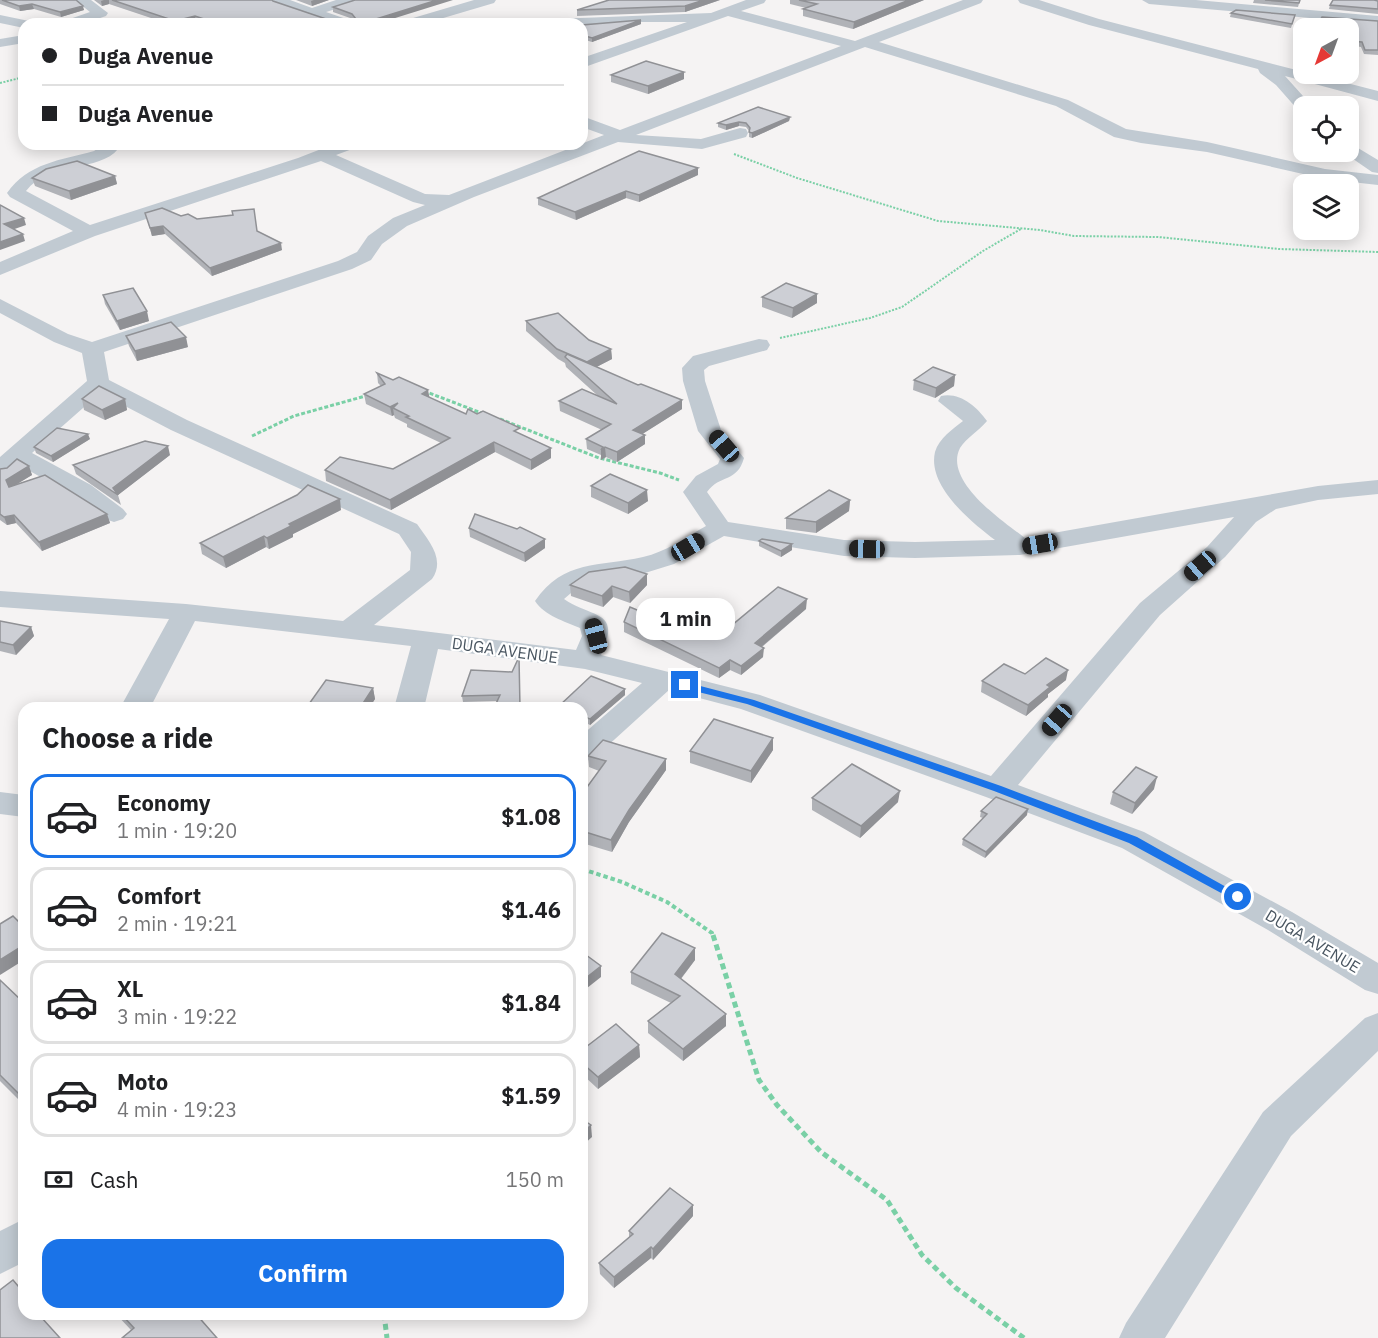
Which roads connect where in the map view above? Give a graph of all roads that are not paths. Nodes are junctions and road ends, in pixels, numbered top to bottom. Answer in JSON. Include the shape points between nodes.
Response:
{"nodes":[{"id":1,"x":82,"y":0,"type":"edge"},
{"id":2,"x":350,"y":0,"type":"edge"},
{"id":3,"x":489,"y":0,"type":"edge"},
{"id":4,"x":759,"y":0,"type":"edge"},
{"id":5,"x":976,"y":0,"type":"edge"},
{"id":6,"x":1025,"y":0,"type":"edge"},
{"id":7,"x":1149,"y":0,"type":"edge"},
{"id":8,"x":279,"y":1,"type":"edge"},
{"id":9,"x":696,"y":3,"type":"edge"},
{"id":10,"x":312,"y":12,"type":"junction"},
{"id":11,"x":720,"y":14,"type":"junction"},
{"id":12,"x":86,"y":18,"type":"edge"},
{"id":13,"x":330,"y":18,"type":"edge"},
{"id":14,"x":428,"y":18,"type":"edge"},
{"id":15,"x":0,"y":19,"type":"edge"},
{"id":16,"x":1378,"y":20,"type":"edge"},
{"id":17,"x":18,"y":23,"type":"edge"},
{"id":18,"x":588,"y":23,"type":"edge"},
{"id":19,"x":18,"y":40,"type":"edge"},
{"id":20,"x":0,"y":43,"type":"edge"},
{"id":21,"x":862,"y":44,"type":"junction"},
{"id":22,"x":588,"y":61,"type":"edge"},
{"id":23,"x":1252,"y":63,"type":"junction"},
{"id":24,"x":1294,"y":96,"type":"edge"},
{"id":25,"x":1378,"y":96,"type":"edge"},
{"id":26,"x":588,"y":124,"type":"edge"},
{"id":27,"x":740,"y":133,"type":"dead end"},
{"id":28,"x":617,"y":137,"type":"junction"},
{"id":29,"x":588,"y":148,"type":"edge"},
{"id":30,"x":107,"y":150,"type":"edge"},
{"id":31,"x":334,"y":150,"type":"edge"},
{"id":32,"x":583,"y":150,"type":"edge"},
{"id":33,"x":321,"y":155,"type":"junction"},
{"id":34,"x":1359,"y":155,"type":"edge"},
{"id":35,"x":1378,"y":168,"type":"edge"},
{"id":36,"x":1378,"y":180,"type":"edge"},
{"id":37,"x":8,"y":189,"type":"edge"},
{"id":38,"x":452,"y":200,"type":"junction"},
{"id":39,"x":88,"y":232,"type":"junction"},
{"id":40,"x":0,"y":269,"type":"edge"},
{"id":41,"x":0,"y":305,"type":"edge"},
{"id":42,"x":759,"y":345,"type":"road end"},
{"id":43,"x":92,"y":349,"type":"junction"},
{"id":44,"x":98,"y":383,"type":"junction"},
{"id":45,"x":949,"y":401,"type":"dead end"},
{"id":46,"x":9,"y":462,"type":"edge"},
{"id":47,"x":1378,"y":488,"type":"edge"},
{"id":48,"x":1268,"y":503,"type":"junction"},
{"id":49,"x":114,"y":514,"type":"dead end"},
{"id":50,"x":720,"y":528,"type":"junction"},
{"id":51,"x":1020,"y":547,"type":"junction"},
{"id":52,"x":0,"y":599,"type":"edge"},
{"id":53,"x":186,"y":612,"type":"junction"},
{"id":54,"x":348,"y":631,"type":"junction"},
{"id":55,"x":427,"y":639,"type":"junction"},
{"id":56,"x":585,"y":660,"type":"junction"},
{"id":57,"x":663,"y":680,"type":"junction"},
{"id":58,"x":138,"y":702,"type":"edge"},
{"id":59,"x":411,"y":702,"type":"edge"},
{"id":60,"x":588,"y":747,"type":"edge"},
{"id":61,"x":997,"y":789,"type":"junction"},
{"id":62,"x":0,"y":803,"type":"edge"},
{"id":63,"x":18,"y":805,"type":"edge"},
{"id":64,"x":1378,"y":980,"type":"edge"},
{"id":65,"x":1378,"y":1028,"type":"edge"},
{"id":66,"x":18,"y":1242,"type":"edge"},
{"id":67,"x":0,"y":1256,"type":"edge"},
{"id":68,"x":1141,"y":1338,"type":"edge"}],
"edges":[{"from":1,"to":12,"type":"street","via":[[101,13]]},
{"from":2,"to":10,"type":"street"},
{"from":3,"to":14,"type":"street"},
{"from":4,"to":11,"type":"street"},
{"from":5,"to":21,"type":"street"},
{"from":6,"to":23,"type":"street"},
{"from":7,"to":16,"type":"street"},
{"from":8,"to":10,"type":"street"},
{"from":9,"to":11,"type":"street"},
{"from":10,"to":13,"type":"street"},
{"from":11,"to":18,"type":"street"},
{"from":11,"to":21,"type":"street"},
{"from":11,"to":22,"type":"street"},
{"from":15,"to":17,"type":"street"},
{"from":19,"to":20,"type":"street"},
{"from":21,"to":28,"type":"street"},
{"from":21,"to":36,"type":"street","via":[[1062,103],[1120,133],[1207,147],[1324,174]]},
{"from":23,"to":24,"type":"street","via":[[1275,75]]},
{"from":23,"to":25,"type":"street"},
{"from":26,"to":28,"type":"street"},
{"from":27,"to":28,"type":"street","via":[[702,144]]},
{"from":28,"to":29,"type":"street"},
{"from":30,"to":37,"type":"street","via":[[31,176]]},
{"from":31,"to":33,"type":"street"},
{"from":32,"to":38,"type":"street"},
{"from":33,"to":38,"type":"street","via":[[419,198]]},
{"from":33,"to":39,"type":"street"},
{"from":34,"to":35,"type":"street"},
{"from":37,"to":39,"type":"street"},
{"from":38,"to":43,"type":"street","via":[[400,222],[375,240],[364,256],[345,265]]},
{"from":39,"to":40,"type":"street"},
{"from":41,"to":43,"type":"street","via":[[61,338]]},
{"from":42,"to":50,"type":"street","via":[[701,361],[693,368],[710,431],[732,459],[729,468],[695,492]]},
{"from":43,"to":44,"type":"street"},
{"from":44,"to":46,"type":"street"},
{"from":44,"to":54,"type":"street","via":[[231,449],[408,529],[424,552],[423,573]]},
{"from":45,"to":51,"type":"street","via":[[975,421],[954,440],[947,453],[949,473],[959,494]]},
{"from":46,"to":49,"type":"street","via":[[82,490]]},
{"from":47,"to":48,"type":"street","via":[[1318,493]]},
{"from":48,"to":51,"type":"street"},
{"from":48,"to":61,"type":"street","via":[[1246,517],[1216,552],[1150,609]]},
{"from":50,"to":51,"type":"street","via":[[844,548]]},
{"from":50,"to":56,"type":"street","via":[[675,555],[645,565],[579,574],[556,589],[548,601],[564,612],[592,622],[596,636]]},
{"from":52,"to":53,"type":"street","name":"DUGA AVENUE"},
{"from":53,"to":54,"type":"street","name":"DUGA AVENUE"},
{"from":53,"to":58,"type":"street"},
{"from":54,"to":55,"type":"street","name":"DUGA AVENUE"},
{"from":55,"to":56,"type":"street","name":"DUGA AVENUE"},
{"from":55,"to":59,"type":"street"},
{"from":56,"to":57,"type":"street","name":"DUGA AVENUE"},
{"from":57,"to":60,"type":"street"},
{"from":57,"to":61,"type":"street","name":"DUGA AVENUE","via":[[750,702]]},
{"from":61,"to":64,"type":"street","name":"DUGA AVENUE","via":[[1133,840]]},
{"from":62,"to":63,"type":"street"},
{"from":65,"to":68,"type":"street","via":[[1277,1124]]},
{"from":66,"to":67,"type":"street"}]}
